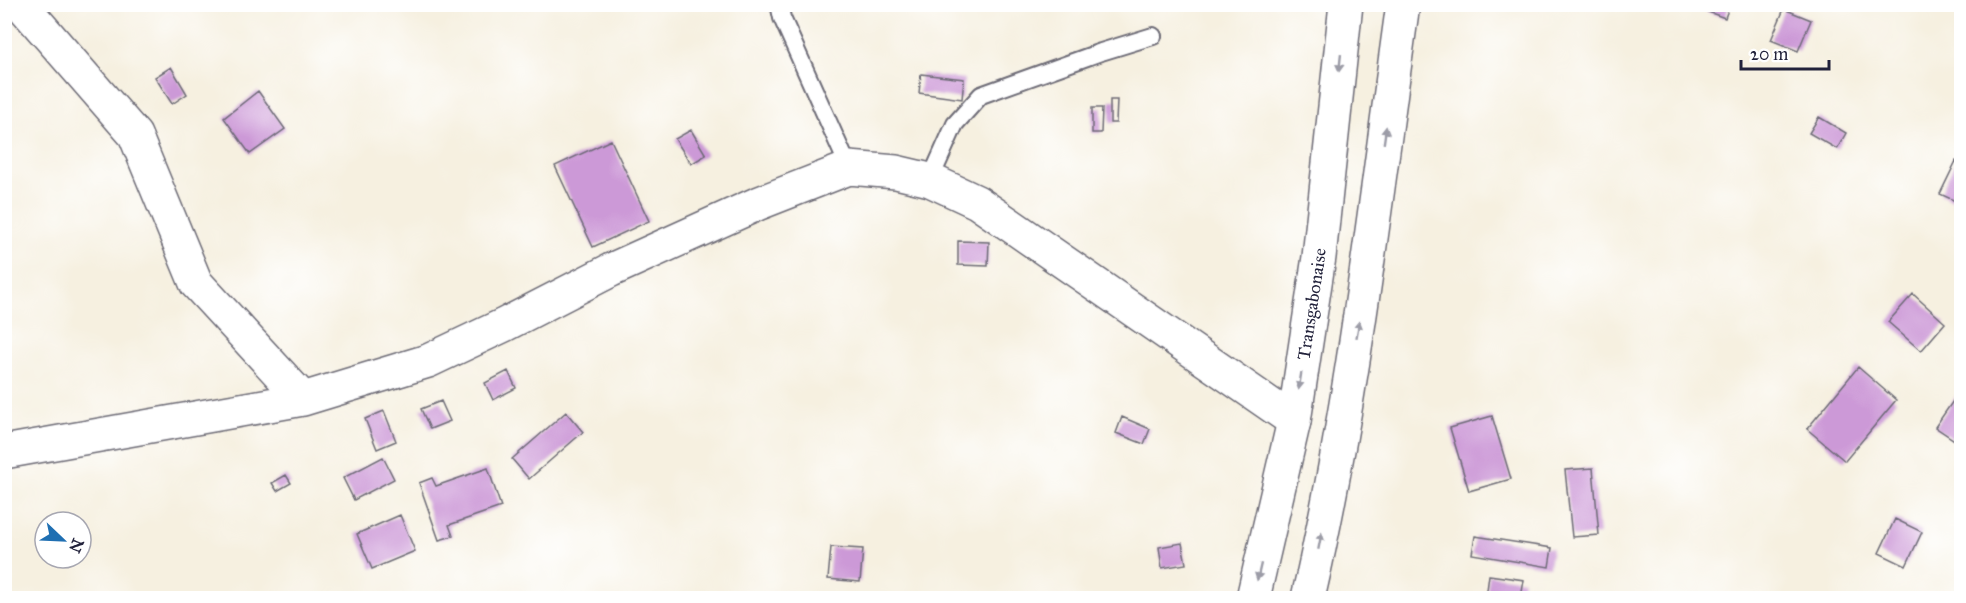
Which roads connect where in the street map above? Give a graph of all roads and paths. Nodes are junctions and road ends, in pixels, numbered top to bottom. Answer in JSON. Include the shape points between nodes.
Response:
{"nodes":[{"id":1,"x":21,"y":4,"type":"edge"},
{"id":2,"x":779,"y":4,"type":"edge"},
{"id":3,"x":1346,"y":4,"type":"edge"},
{"id":4,"x":1403,"y":4,"type":"edge"},
{"id":5,"x":1153,"y":36,"type":"dead end"},
{"id":6,"x":849,"y":168,"type":"junction"},
{"id":7,"x":930,"y":180,"type":"junction"},
{"id":8,"x":303,"y":399,"type":"junction"},
{"id":9,"x":1294,"y":421,"type":"junction"},
{"id":10,"x":4,"y":452,"type":"edge"},
{"id":11,"x":1253,"y":598,"type":"edge"},
{"id":12,"x":1308,"y":598,"type":"edge"}],
"edges":[{"from":1,"to":8,"type":"main road","via":[[135,135],[196,283]]},
{"from":2,"to":6,"type":"lane"},
{"from":3,"to":9,"type":"main road","name":"Transgabonaise","one_way":true,"via":[[1319,257]]},
{"from":12,"to":4,"type":"main road","one_way":true,"via":[[1361,310]]},
{"from":5,"to":7,"type":"lane","via":[[981,95],[955,124]]},
{"from":6,"to":7,"type":"main road"},
{"from":6,"to":8,"type":"main road","via":[[757,204],[611,270],[428,361]]},
{"from":7,"to":9,"type":"main road","via":[[977,202]]},
{"from":8,"to":10,"type":"main road"},
{"from":9,"to":11,"type":"main road","name":"Transgabonaise","one_way":true}]}
